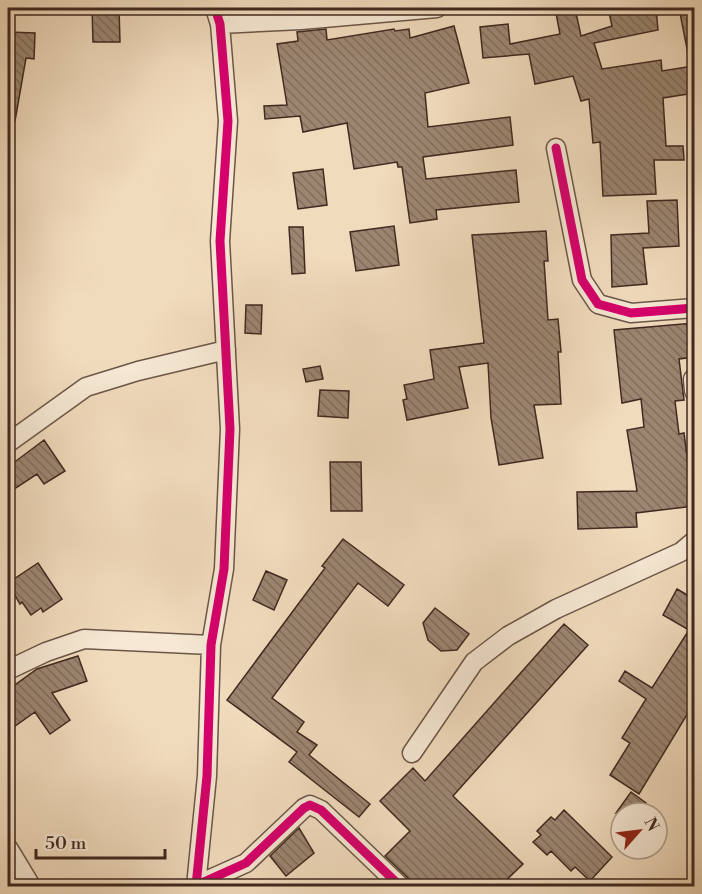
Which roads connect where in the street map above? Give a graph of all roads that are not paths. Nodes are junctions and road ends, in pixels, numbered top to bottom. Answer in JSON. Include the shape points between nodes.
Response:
{"nodes":[{"id":1,"x":437,"y":8,"type":"edge"},
{"id":2,"x":218,"y":16,"type":"edge"},
{"id":3,"x":556,"y":148,"type":"dead end"},
{"id":4,"x":694,"y":308,"type":"edge"},
{"id":5,"x":226,"y":350,"type":"junction"},
{"id":6,"x":8,"y":443,"type":"edge"},
{"id":7,"x":694,"y":541,"type":"edge"},
{"id":8,"x":211,"y":645,"type":"junction"},
{"id":9,"x":8,"y":670,"type":"edge"},
{"id":10,"x":412,"y":753,"type":"dead end"},
{"id":11,"x":8,"y":848,"type":"edge"},
{"id":12,"x":31,"y":886,"type":"edge"},
{"id":13,"x":196,"y":886,"type":"edge"},
{"id":14,"x":400,"y":886,"type":"edge"}],
"edges":[{"from":1,"to":2,"type":"street","via":[[300,20]]},
{"from":2,"to":5,"type":"street","via":[[228,121],[220,241]]},
{"from":3,"to":4,"type":"street","via":[[582,280],[598,304],[631,313]]},
{"from":5,"to":6,"type":"street","via":[[86,387]]},
{"from":5,"to":8,"type":"street","via":[[230,429],[224,569]]},
{"from":7,"to":10,"type":"street","via":[[681,552],[556,609],[508,636],[474,662]]},
{"from":8,"to":9,"type":"street","via":[[84,639]]},
{"from":8,"to":13,"type":"street","via":[[207,776]]},
{"from":11,"to":12,"type":"street"},
{"from":13,"to":14,"type":"street","via":[[246,863],[310,805],[321,810]]}]}
